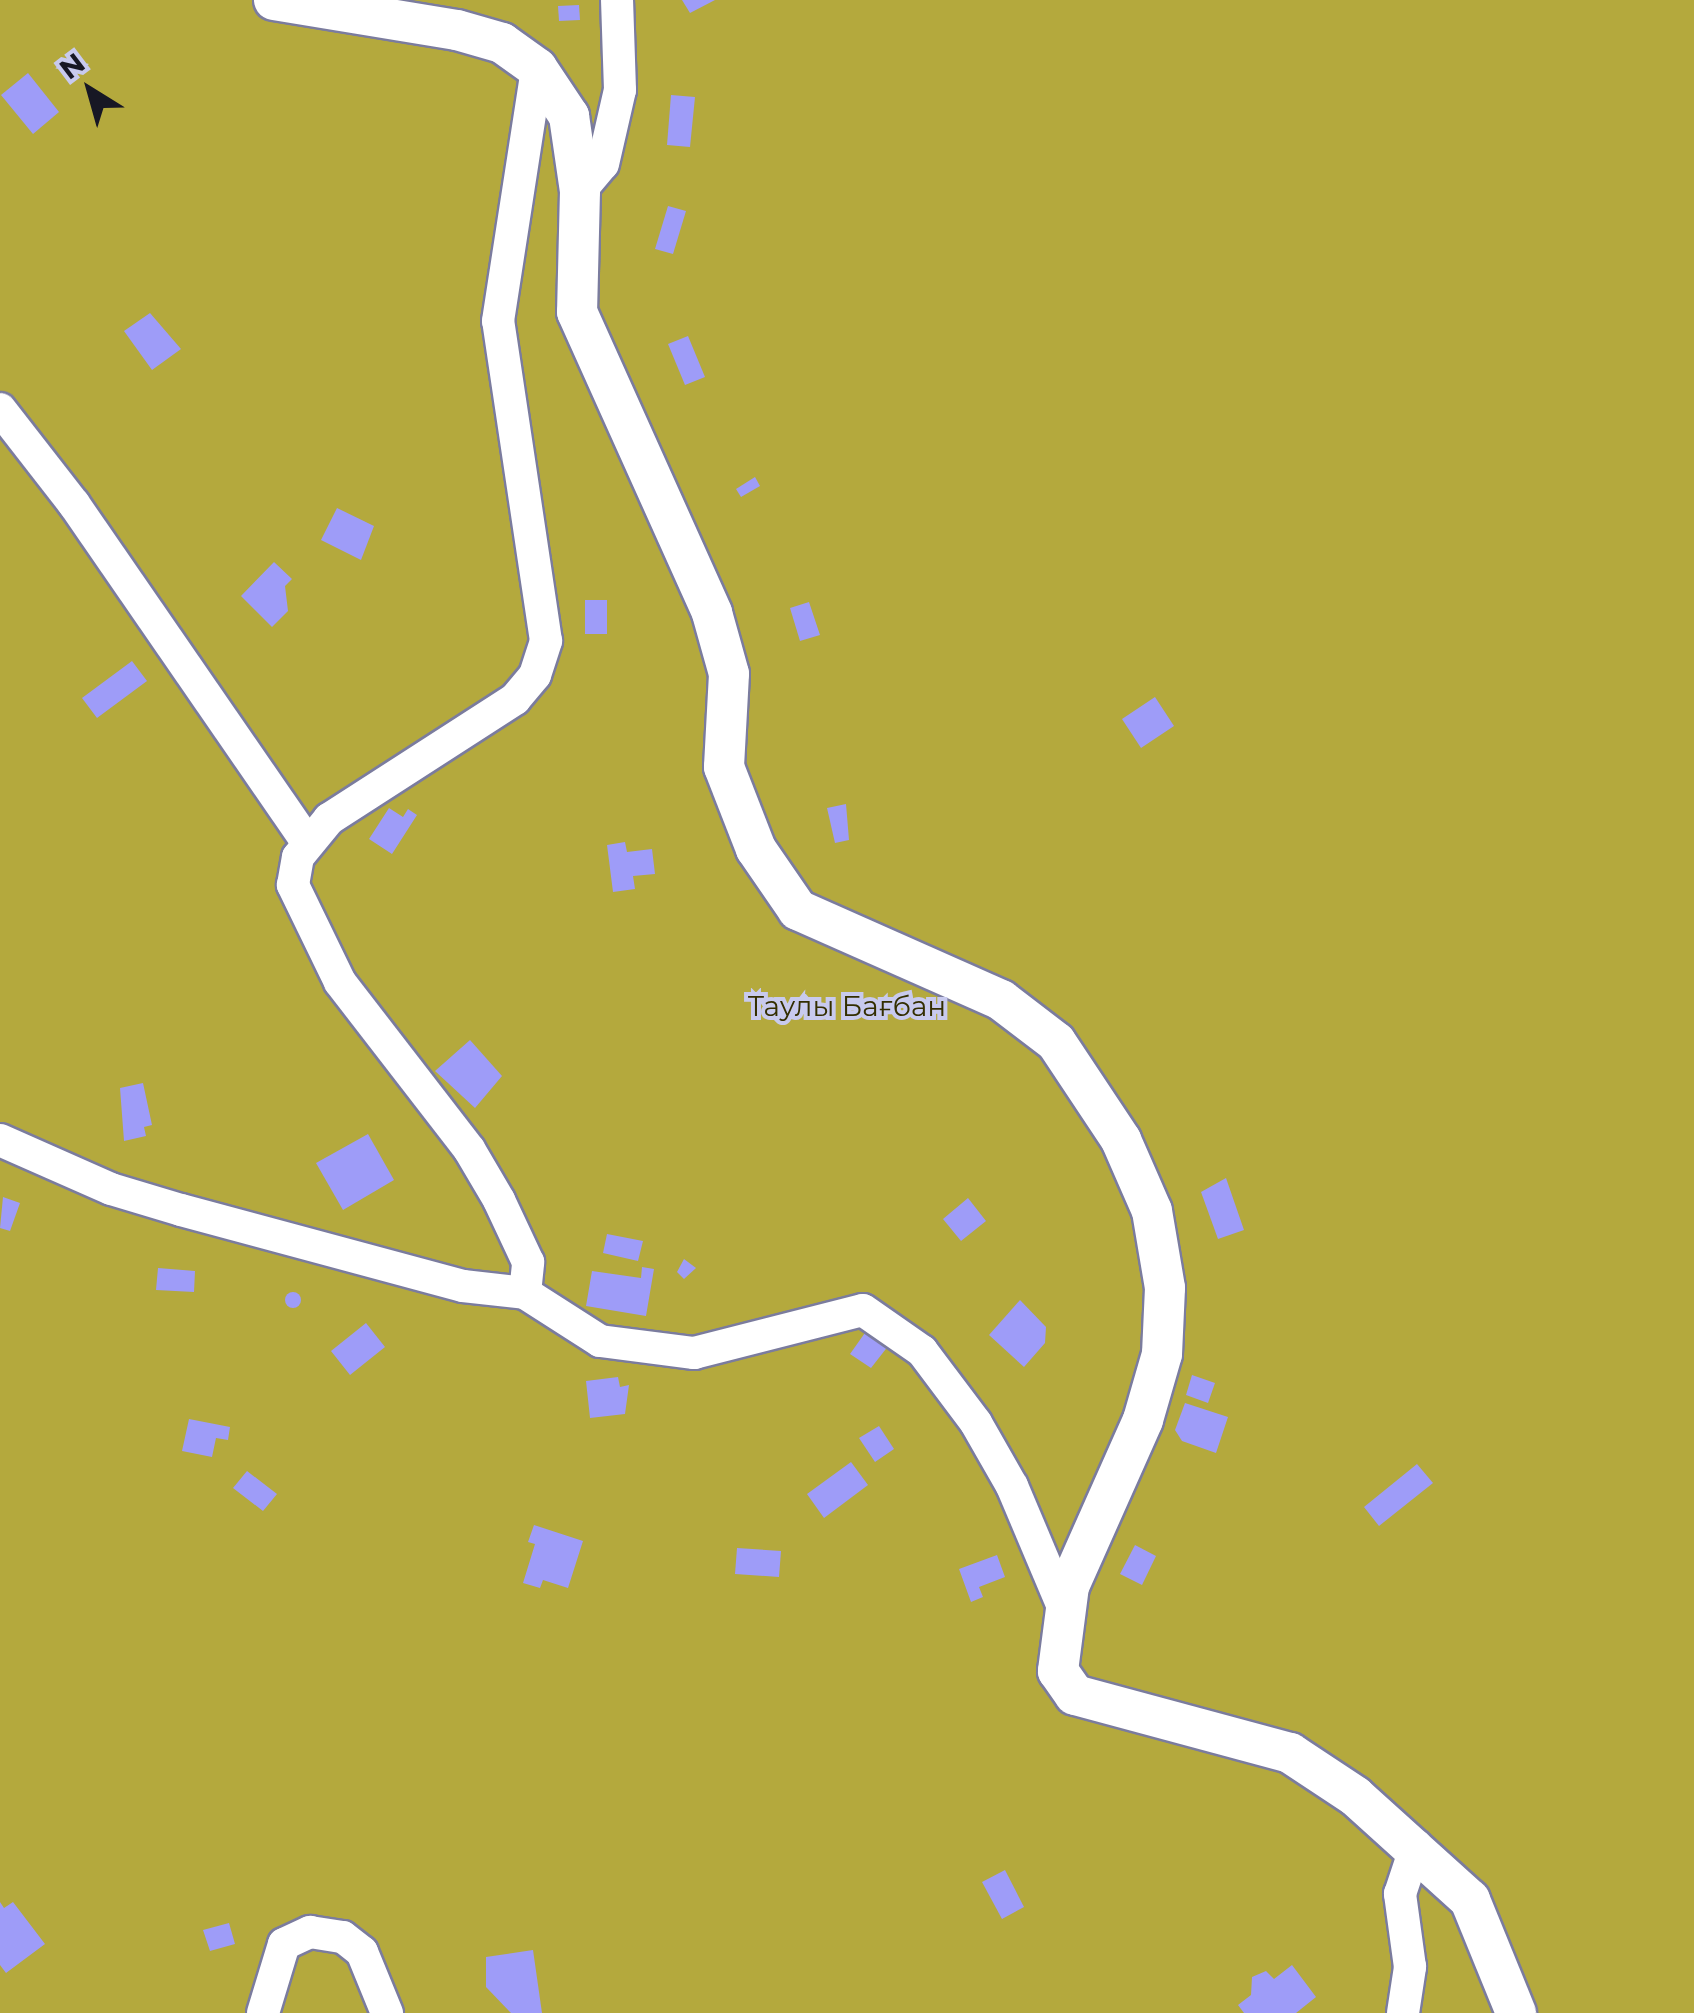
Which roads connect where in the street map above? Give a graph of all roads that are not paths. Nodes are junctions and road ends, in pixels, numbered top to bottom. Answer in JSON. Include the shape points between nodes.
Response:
{"nodes":[{"id":1,"x":274,"y":0,"type":"edge"},
{"id":2,"x":617,"y":0,"type":"edge"},
{"id":3,"x":537,"y":68,"type":"junction"},
{"id":4,"x":580,"y":191,"type":"junction"},
{"id":5,"x":0,"y":410,"type":"edge"},
{"id":6,"x":308,"y":843,"type":"junction"},
{"id":7,"x":0,"y":1140,"type":"edge"},
{"id":8,"x":526,"y":1293,"type":"junction"},
{"id":9,"x":1063,"y":1607,"type":"junction"},
{"id":10,"x":1416,"y":1846,"type":"junction"},
{"id":11,"x":263,"y":2013,"type":"edge"},
{"id":12,"x":387,"y":2013,"type":"edge"},
{"id":13,"x":1403,"y":2013,"type":"edge"},
{"id":14,"x":1516,"y":2013,"type":"edge"}],
"edges":[{"from":1,"to":3,"type":"street","via":[[457,30],[502,43]]},
{"from":2,"to":4,"type":"street","via":[[620,90],[602,164]]},
{"from":3,"to":4,"type":"street","via":[[569,116]]},
{"from":3,"to":6,"type":"street","via":[[498,321],[546,641],[535,676],[515,699],[329,820]]},
{"from":4,"to":9,"type":"street","via":[[576,312],[712,613],[729,674],[730,751],[724,767],[756,849],[798,910],[1001,1000],[1056,1042],[1121,1140],[1152,1211],[1165,1288],[1162,1354],[1144,1420]]},
{"from":5,"to":6,"type":"street","via":[[74,504]]},
{"from":6,"to":8,"type":"street","via":[[293,885],[312,934],[340,982],[479,1166],[528,1262]]},
{"from":7,"to":8,"type":"street","via":[[112,1189],[181,1210],[464,1286]]},
{"from":8,"to":9,"type":"street","via":[[600,1341],[694,1353],[862,1310],[922,1351],[976,1423],[1012,1486]]},
{"from":9,"to":10,"type":"street","via":[[1058,1672],[1076,1694],[1290,1753]]},
{"from":10,"to":13,"type":"street","via":[[1400,1894],[1410,1967]]},
{"from":10,"to":14,"type":"street","via":[[1470,1900]]},
{"from":11,"to":12,"type":"street","via":[[284,1944],[310,1932],[343,1938],[362,1952]]}]}
